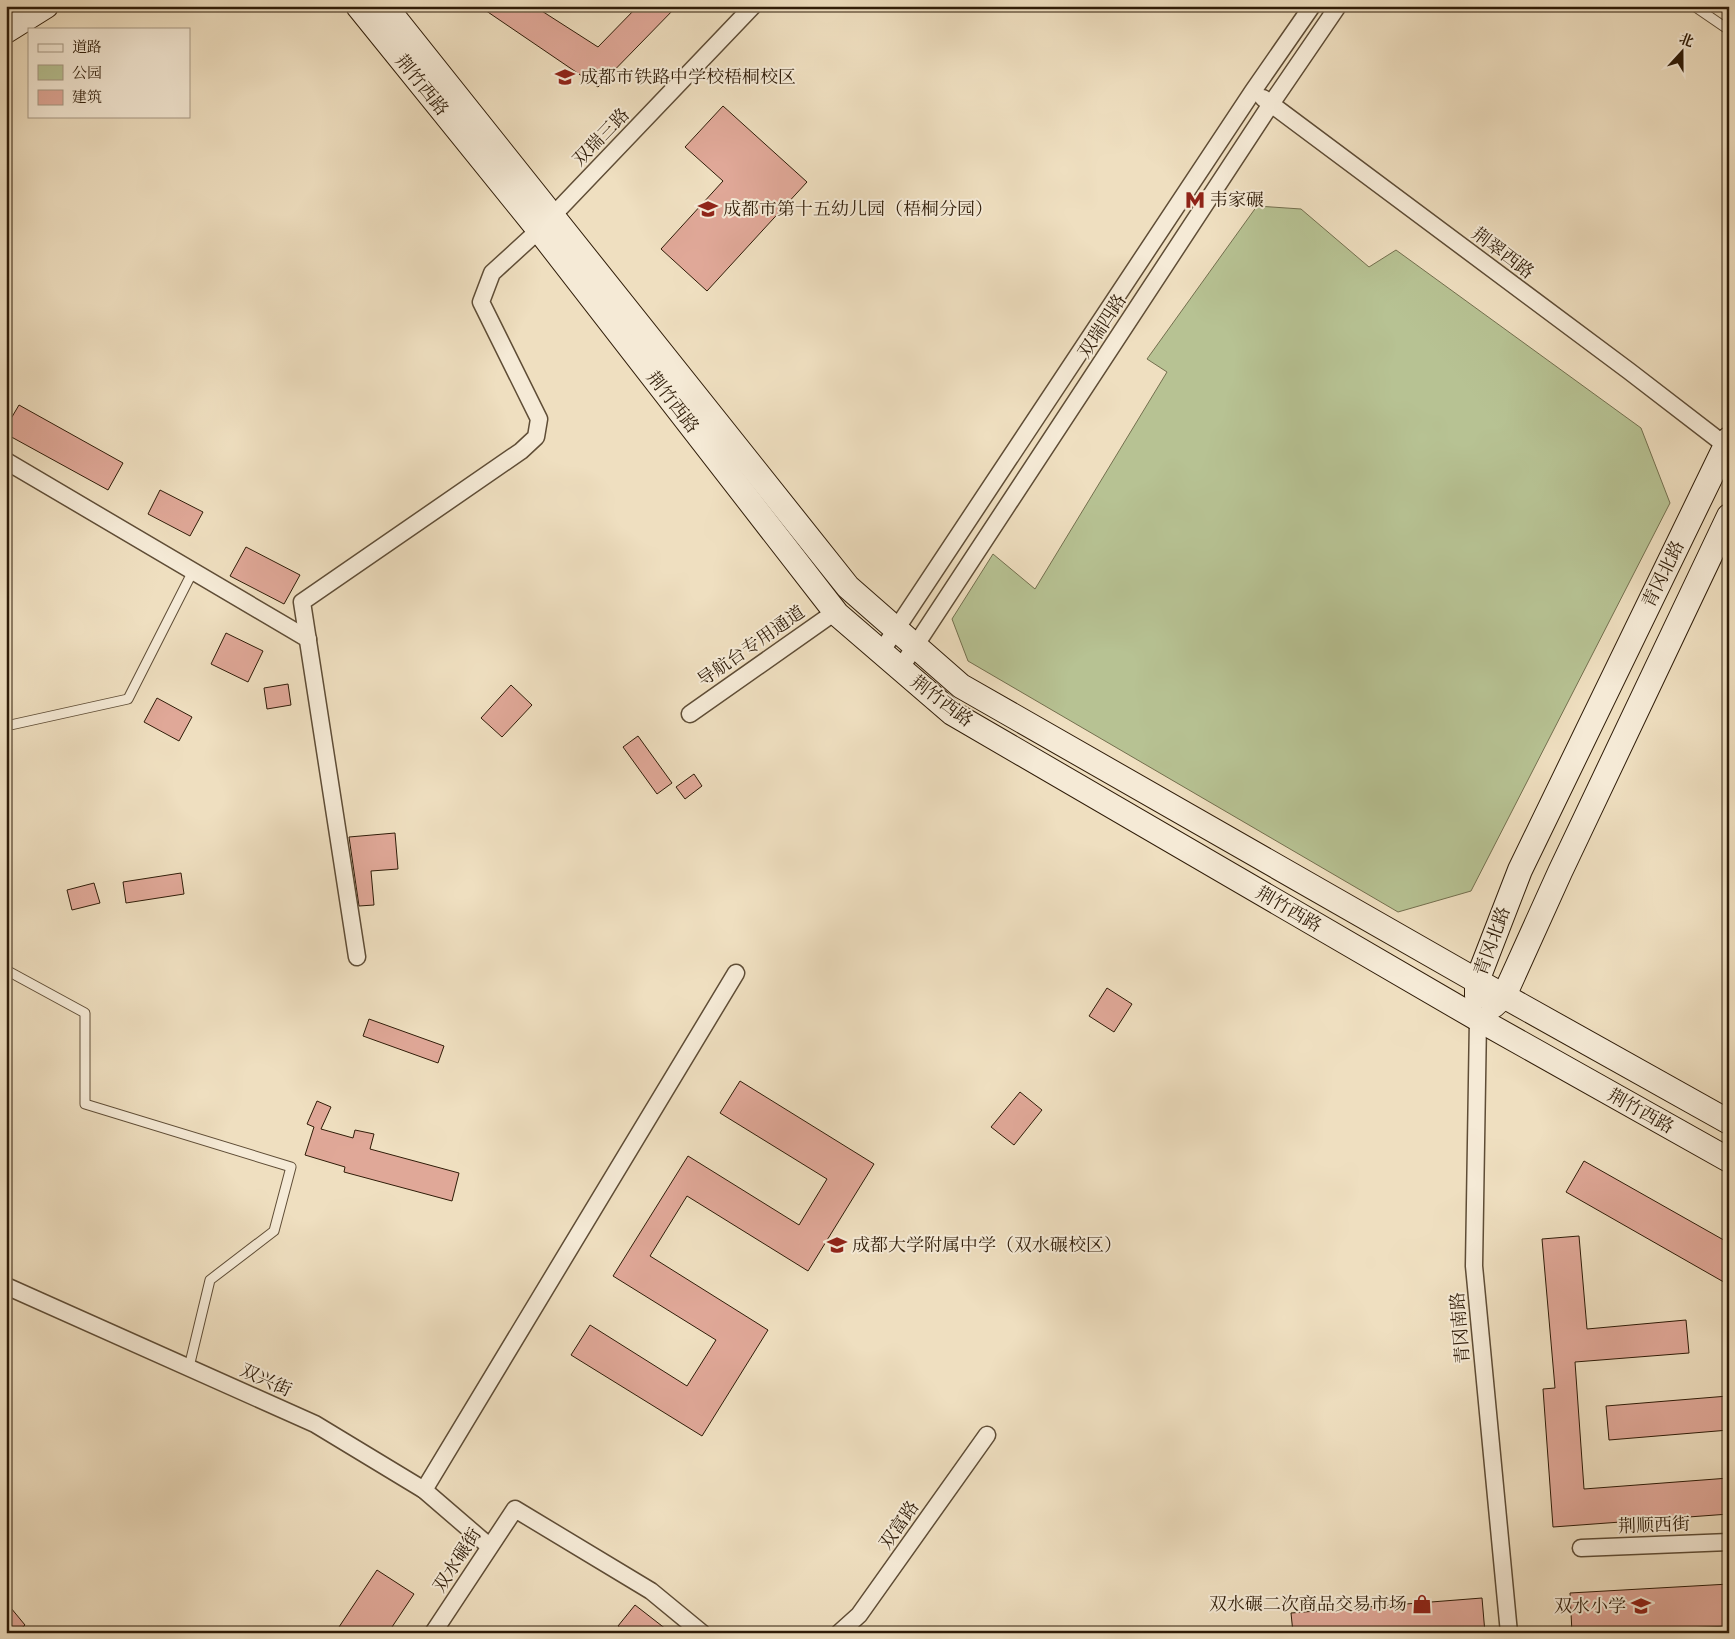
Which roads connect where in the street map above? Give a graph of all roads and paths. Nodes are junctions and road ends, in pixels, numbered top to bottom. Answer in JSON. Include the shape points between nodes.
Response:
{"nodes":[{"id":1,"x":46,"y":6,"type":"edge"},
{"id":2,"x":358,"y":6,"type":"edge"},
{"id":3,"x":385,"y":6,"type":"edge"},
{"id":4,"x":753,"y":6,"type":"edge"},
{"id":5,"x":1312,"y":6,"type":"edge"},
{"id":6,"x":1338,"y":6,"type":"edge"},
{"id":7,"x":1694,"y":6,"type":"edge"},
{"id":8,"x":1729,"y":30,"type":"edge"},
{"id":9,"x":6,"y":31,"type":"edge"},
{"id":10,"x":1253,"y":91,"type":"junction"},
{"id":11,"x":1271,"y":104,"type":"junction"},
{"id":12,"x":546,"y":223,"type":"junction"},
{"id":13,"x":1728,"y":444,"type":"edge"},
{"id":14,"x":6,"y":461,"type":"edge"},
{"id":15,"x":1729,"y":516,"type":"edge"},
{"id":16,"x":193,"y":571,"type":"junction"},
{"id":17,"x":835,"y":612,"type":"junction"},
{"id":18,"x":896,"y":629,"type":"junction"},
{"id":19,"x":308,"y":639,"type":"junction"},
{"id":20,"x":915,"y":646,"type":"junction"},
{"id":21,"x":881,"y":652,"type":"junction"},
{"id":22,"x":900,"y":669,"type":"junction"},
{"id":23,"x":690,"y":714,"type":"dead end"},
{"id":24,"x":6,"y":726,"type":"edge"},
{"id":25,"x":357,"y":956,"type":"dead end"},
{"id":26,"x":6,"y":970,"type":"edge"},
{"id":27,"x":736,"y":973,"type":"dead end"},
{"id":28,"x":1477,"y":981,"type":"junction"},
{"id":29,"x":1504,"y":996,"type":"junction"},
{"id":30,"x":1478,"y":1019,"type":"junction"},
{"id":31,"x":1729,"y":1122,"type":"edge"},
{"id":32,"x":1729,"y":1160,"type":"edge"},
{"id":33,"x":6,"y":1286,"type":"edge"},
{"id":34,"x":189,"y":1367,"type":"junction"},
{"id":35,"x":987,"y":1435,"type":"dead end"},
{"id":36,"x":424,"y":1490,"type":"junction"},
{"id":37,"x":1729,"y":1542,"type":"edge"},
{"id":38,"x":489,"y":1546,"type":"junction"},
{"id":39,"x":1580,"y":1548,"type":"dead end"},
{"id":40,"x":433,"y":1633,"type":"edge"},
{"id":41,"x":702,"y":1633,"type":"edge"},
{"id":42,"x":838,"y":1633,"type":"edge"},
{"id":43,"x":1509,"y":1633,"type":"edge"}],
"edges":[{"from":1,"to":9,"type":"main road"},
{"from":2,"to":12,"type":"main road","name":"荆竹西路"},
{"from":3,"to":12,"type":"main road","name":"荆竹西路"},
{"from":4,"to":12,"type":"street","name":"双瑞三路"},
{"from":5,"to":10,"type":"street","name":"双瑞四路"},
{"from":6,"to":11,"type":"street","name":"双瑞四路"},
{"from":7,"to":8,"type":"lane"},
{"from":10,"to":11,"type":"street","name":"荆翠西路"},
{"from":10,"to":18,"type":"street","name":"双瑞四路"},
{"from":11,"to":13,"type":"street","name":"荆翠西路"},
{"from":11,"to":20,"type":"street","name":"双瑞四路"},
{"from":12,"to":17,"type":"main road","name":"荆竹西路"},
{"from":12,"to":18,"type":"main road","name":"荆竹西路","via":[[848,587]]},
{"from":12,"to":19,"type":"street","name":"双瑞三路","via":[[492,273],[481,302],[539,420],[536,437],[521,451],[302,602]]},
{"from":13,"to":28,"type":"main road","name":"青冈北路","via":[[1520,870]]},
{"from":14,"to":16,"type":"street"},
{"from":15,"to":29,"type":"main road","name":"青冈北路"},
{"from":16,"to":19,"type":"street"},
{"from":16,"to":24,"type":"lane","via":[[128,699]]},
{"from":17,"to":21,"type":"main road","name":"荆竹西路"},
{"from":17,"to":23,"type":"street","name":"导航台专用通道"},
{"from":18,"to":20,"type":"main road","name":"荆竹西路"},
{"from":18,"to":21,"type":"street","name":"双瑞四路"},
{"from":19,"to":25,"type":"street"},
{"from":20,"to":22,"type":"street","name":"双瑞四路"},
{"from":20,"to":28,"type":"main road","name":"荆竹西路","via":[[961,686]]},
{"from":21,"to":22,"type":"main road","name":"荆竹西路"},
{"from":22,"to":30,"type":"main road","name":"荆竹西路","via":[[952,713]]},
{"from":26,"to":34,"type":"lane","via":[[85,1013],[85,1104],[292,1168],[274,1231],[210,1280]]},
{"from":27,"to":36,"type":"street"},
{"from":28,"to":29,"type":"main road","name":"荆竹西路"},
{"from":28,"to":30,"type":"main road","name":"青冈北路"},
{"from":29,"to":30,"type":"main road","name":"青冈北路"},
{"from":29,"to":31,"type":"main road","name":"荆竹西路"},
{"from":30,"to":32,"type":"main road","name":"荆竹西路"},
{"from":30,"to":43,"type":"street","name":"青冈南路","via":[[1474,1266]]},
{"from":33,"to":34,"type":"street","name":"双兴街"},
{"from":34,"to":36,"type":"street","name":"双兴街","via":[[315,1424]]},
{"from":35,"to":42,"type":"street","name":"双富路","via":[[859,1615]]},
{"from":36,"to":38,"type":"street","name":"双兴街"},
{"from":37,"to":39,"type":"street","name":"荆顺西街"},
{"from":38,"to":40,"type":"street","name":"双水碾街"},
{"from":38,"to":41,"type":"street","name":"双水碾街","via":[[515,1509],[652,1591]]}]}
